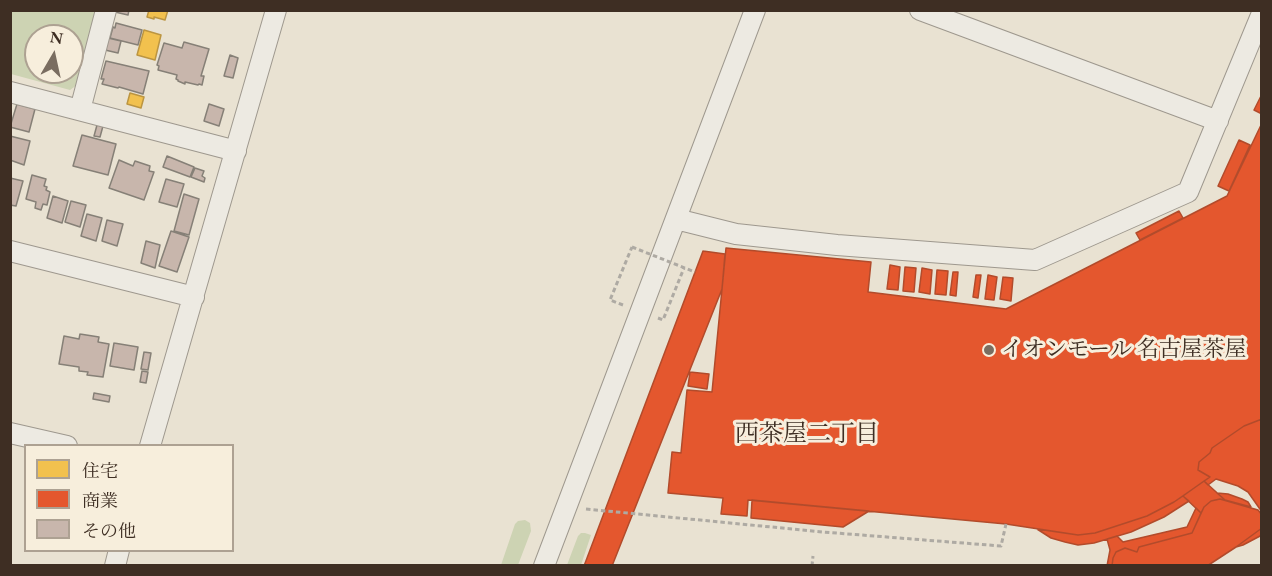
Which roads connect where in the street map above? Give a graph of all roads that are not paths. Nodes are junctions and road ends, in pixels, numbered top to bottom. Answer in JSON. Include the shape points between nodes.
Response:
{"nodes":[{"id":1,"x":106,"y":10,"type":"edge"},
{"id":2,"x":276,"y":10,"type":"edge"},
{"id":3,"x":755,"y":10,"type":"edge"},
{"id":4,"x":920,"y":10,"type":"edge"},
{"id":5,"x":1262,"y":14,"type":"edge"},
{"id":6,"x":10,"y":92,"type":"edge"},
{"id":7,"x":80,"y":110,"type":"junction"},
{"id":8,"x":1218,"y":121,"type":"junction"},
{"id":9,"x":236,"y":151,"type":"junction"},
{"id":10,"x":676,"y":219,"type":"junction"},
{"id":11,"x":10,"y":251,"type":"edge"},
{"id":12,"x":194,"y":297,"type":"junction"},
{"id":13,"x":10,"y":433,"type":"edge"},
{"id":14,"x":58,"y":444,"type":"edge"},
{"id":15,"x":151,"y":444,"type":"edge"},
{"id":16,"x":544,"y":566,"type":"edge"}],
"edges":[{"from":1,"to":7,"type":"street"},
{"from":2,"to":9,"type":"street"},
{"from":3,"to":10,"type":"street"},
{"from":4,"to":8,"type":"street"},
{"from":5,"to":8,"type":"street"},
{"from":6,"to":7,"type":"street"},
{"from":7,"to":9,"type":"street"},
{"from":8,"to":10,"type":"street","via":[[1188,192],[1035,260],[736,234]]},
{"from":9,"to":12,"type":"street"},
{"from":10,"to":16,"type":"street"},
{"from":11,"to":12,"type":"street"},
{"from":12,"to":15,"type":"street"},
{"from":13,"to":14,"type":"street"}]}
